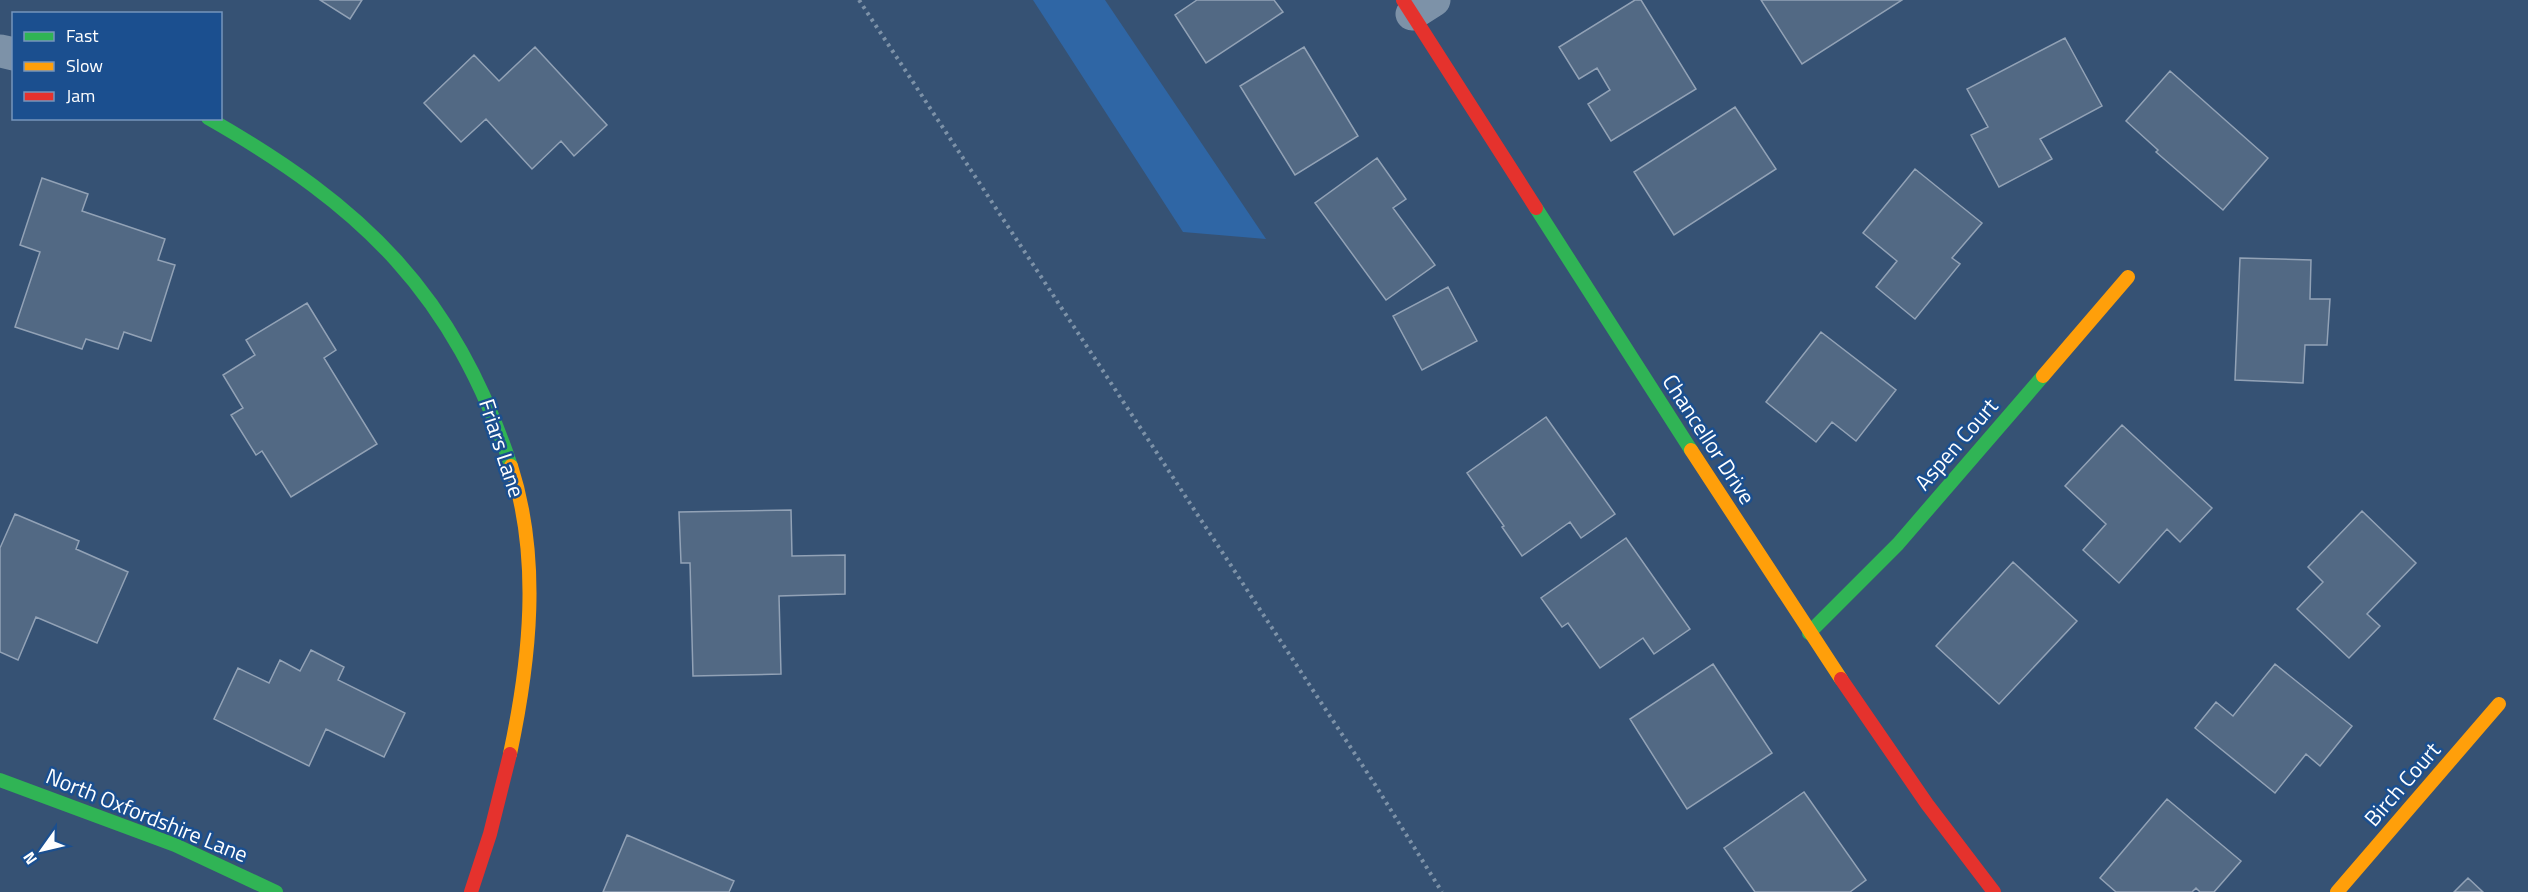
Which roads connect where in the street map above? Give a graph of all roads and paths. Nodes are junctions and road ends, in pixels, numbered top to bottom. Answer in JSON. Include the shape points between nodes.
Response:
{"nodes":[{"id":1,"x":860,"y":0,"type":"edge"},
{"id":2,"x":1417,"y":5,"type":"edge"},
{"id":3,"x":212,"y":120,"type":"edge"},
{"id":4,"x":2128,"y":277,"type":"dead end"},
{"id":5,"x":1809,"y":633,"type":"junction"},
{"id":6,"x":2499,"y":704,"type":"dead end"},
{"id":7,"x":0,"y":780,"type":"edge"},
{"id":8,"x":276,"y":892,"type":"edge"},
{"id":9,"x":471,"y":892,"type":"edge"},
{"id":10,"x":1442,"y":892,"type":"edge"},
{"id":11,"x":1994,"y":892,"type":"edge"},
{"id":12,"x":2337,"y":892,"type":"edge"}],
"edges":[{"from":1,"to":10,"type":"path"},
{"from":2,"to":5,"type":"street","name":"Chancellor Drive"},
{"from":3,"to":9,"type":"street","name":"Friars Lane","via":[[258,144],[319,187],[375,234],[424,289],[458,339],[490,403],[528,537],[530,615],[520,709],[500,805]]},
{"from":4,"to":5,"type":"street","name":"Aspen Court","via":[[1898,544]]},
{"from":5,"to":11,"type":"street","name":"Chancellor Drive","via":[[1927,804]]},
{"from":6,"to":12,"type":"street","name":"Birch Court"},
{"from":7,"to":8,"type":"street","name":"North Oxfordshire Lane","via":[[102,816],[240,873]]}]}
